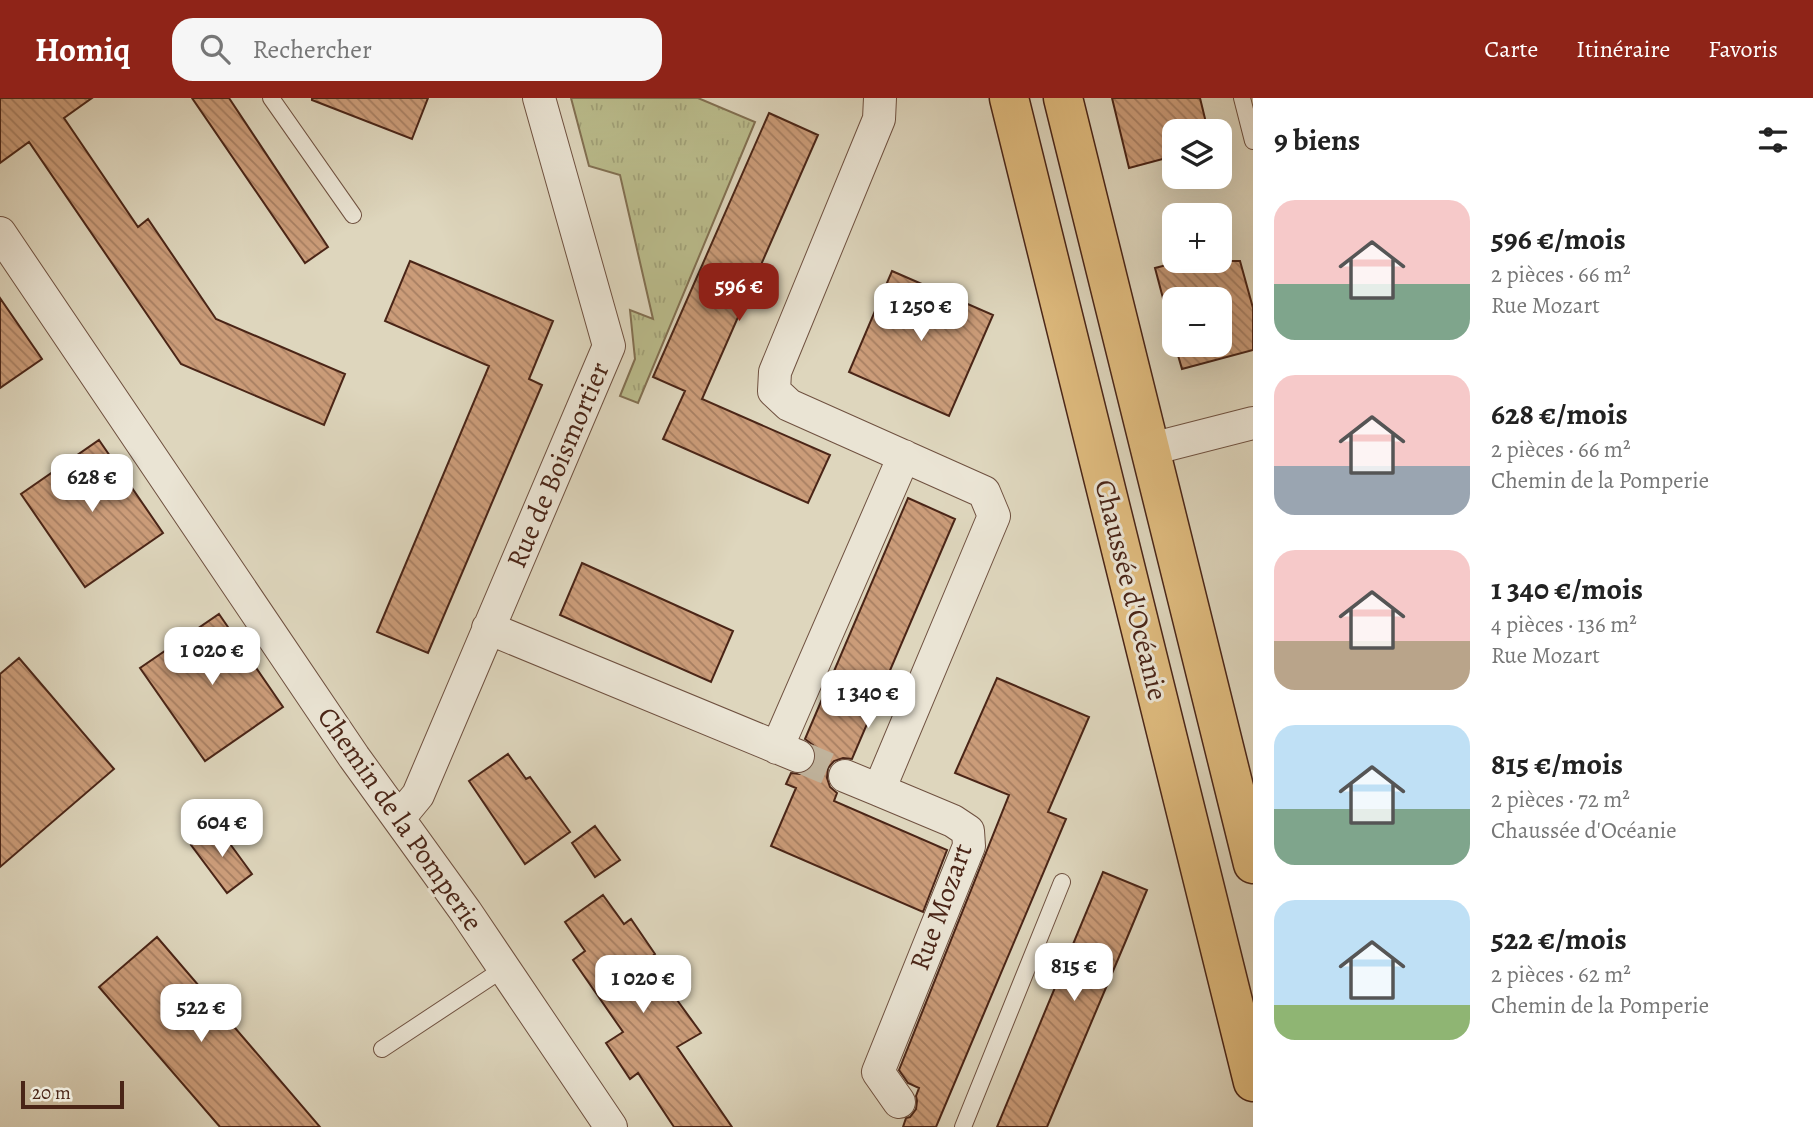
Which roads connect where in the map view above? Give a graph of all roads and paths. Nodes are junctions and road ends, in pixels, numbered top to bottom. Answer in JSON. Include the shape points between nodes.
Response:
{"nodes":[{"id":1,"x":271,"y":98,"type":"edge"},
{"id":2,"x":539,"y":98,"type":"edge"},
{"id":3,"x":880,"y":98,"type":"edge"},
{"id":4,"x":1009,"y":98,"type":"edge"},
{"id":5,"x":1063,"y":98,"type":"edge"},
{"id":6,"x":1242,"y":98,"type":"edge"},
{"id":7,"x":1253,"y":141,"type":"edge"},
{"id":8,"x":353,"y":215,"type":"dead end"},
{"id":9,"x":0,"y":233,"type":"edge"},
{"id":10,"x":1253,"y":423,"type":"edge"},
{"id":11,"x":1151,"y":449,"type":"junction"},
{"id":12,"x":904,"y":456,"type":"junction"},
{"id":13,"x":488,"y":628,"type":"junction"},
{"id":14,"x":845,"y":776,"type":"tunnel mouth"},
{"id":15,"x":879,"y":790,"type":"junction"},
{"id":16,"x":400,"y":818,"type":"junction"},
{"id":17,"x":1247,"y":825,"type":"edge"},
{"id":18,"x":1253,"y":864,"type":"edge"},
{"id":19,"x":1062,"y":882,"type":"dead end"},
{"id":20,"x":503,"y":969,"type":"junction"},
{"id":21,"x":382,"y":1049,"type":"dead end"},
{"id":22,"x":1253,"y":1082,"type":"edge"},
{"id":23,"x":900,"y":1101,"type":"dead end"},
{"id":24,"x":611,"y":1127,"type":"edge"},
{"id":25,"x":963,"y":1127,"type":"edge"}],
"edges":[{"from":1,"to":8,"type":"lane"},
{"from":2,"to":13,"type":"street","name":"Rue de Boismortier","via":[[609,346]]},
{"from":3,"to":12,"type":"street","via":[[879,119],[775,372],[774,391],[789,405]]},
{"from":4,"to":22,"type":"main road","name":"Chaussée d'Océanie"},
{"from":5,"to":11,"type":"main road","name":"Chaussée d'Océanie"},
{"from":6,"to":7,"type":"lane"},
{"from":9,"to":16,"type":"street","name":"Chemin de la Pomperie","via":[[354,757]]},
{"from":10,"to":11,"type":"street"},
{"from":11,"to":17,"type":"main road","name":"Chaussée d'Océanie"},
{"from":12,"to":13,"type":"street","via":[[787,752]]},
{"from":12,"to":15,"type":"street","via":[[984,492],[994,516]]},
{"from":13,"to":16,"type":"street","name":"Rue de Boismortier","via":[[418,795]]},
{"from":14,"to":15,"type":"street"},
{"from":15,"to":23,"type":"street","name":"Rue Mozart","via":[[968,831],[969,846],[878,1072]]},
{"from":16,"to":20,"type":"street","name":"Chemin de la Pomperie"},
{"from":17,"to":18,"type":"main road","name":"Chaussée d'Océanie"},
{"from":19,"to":25,"type":"lane"},
{"from":20,"to":21,"type":"lane"},
{"from":20,"to":24,"type":"street","name":"Chemin de la Pomperie"}]}
